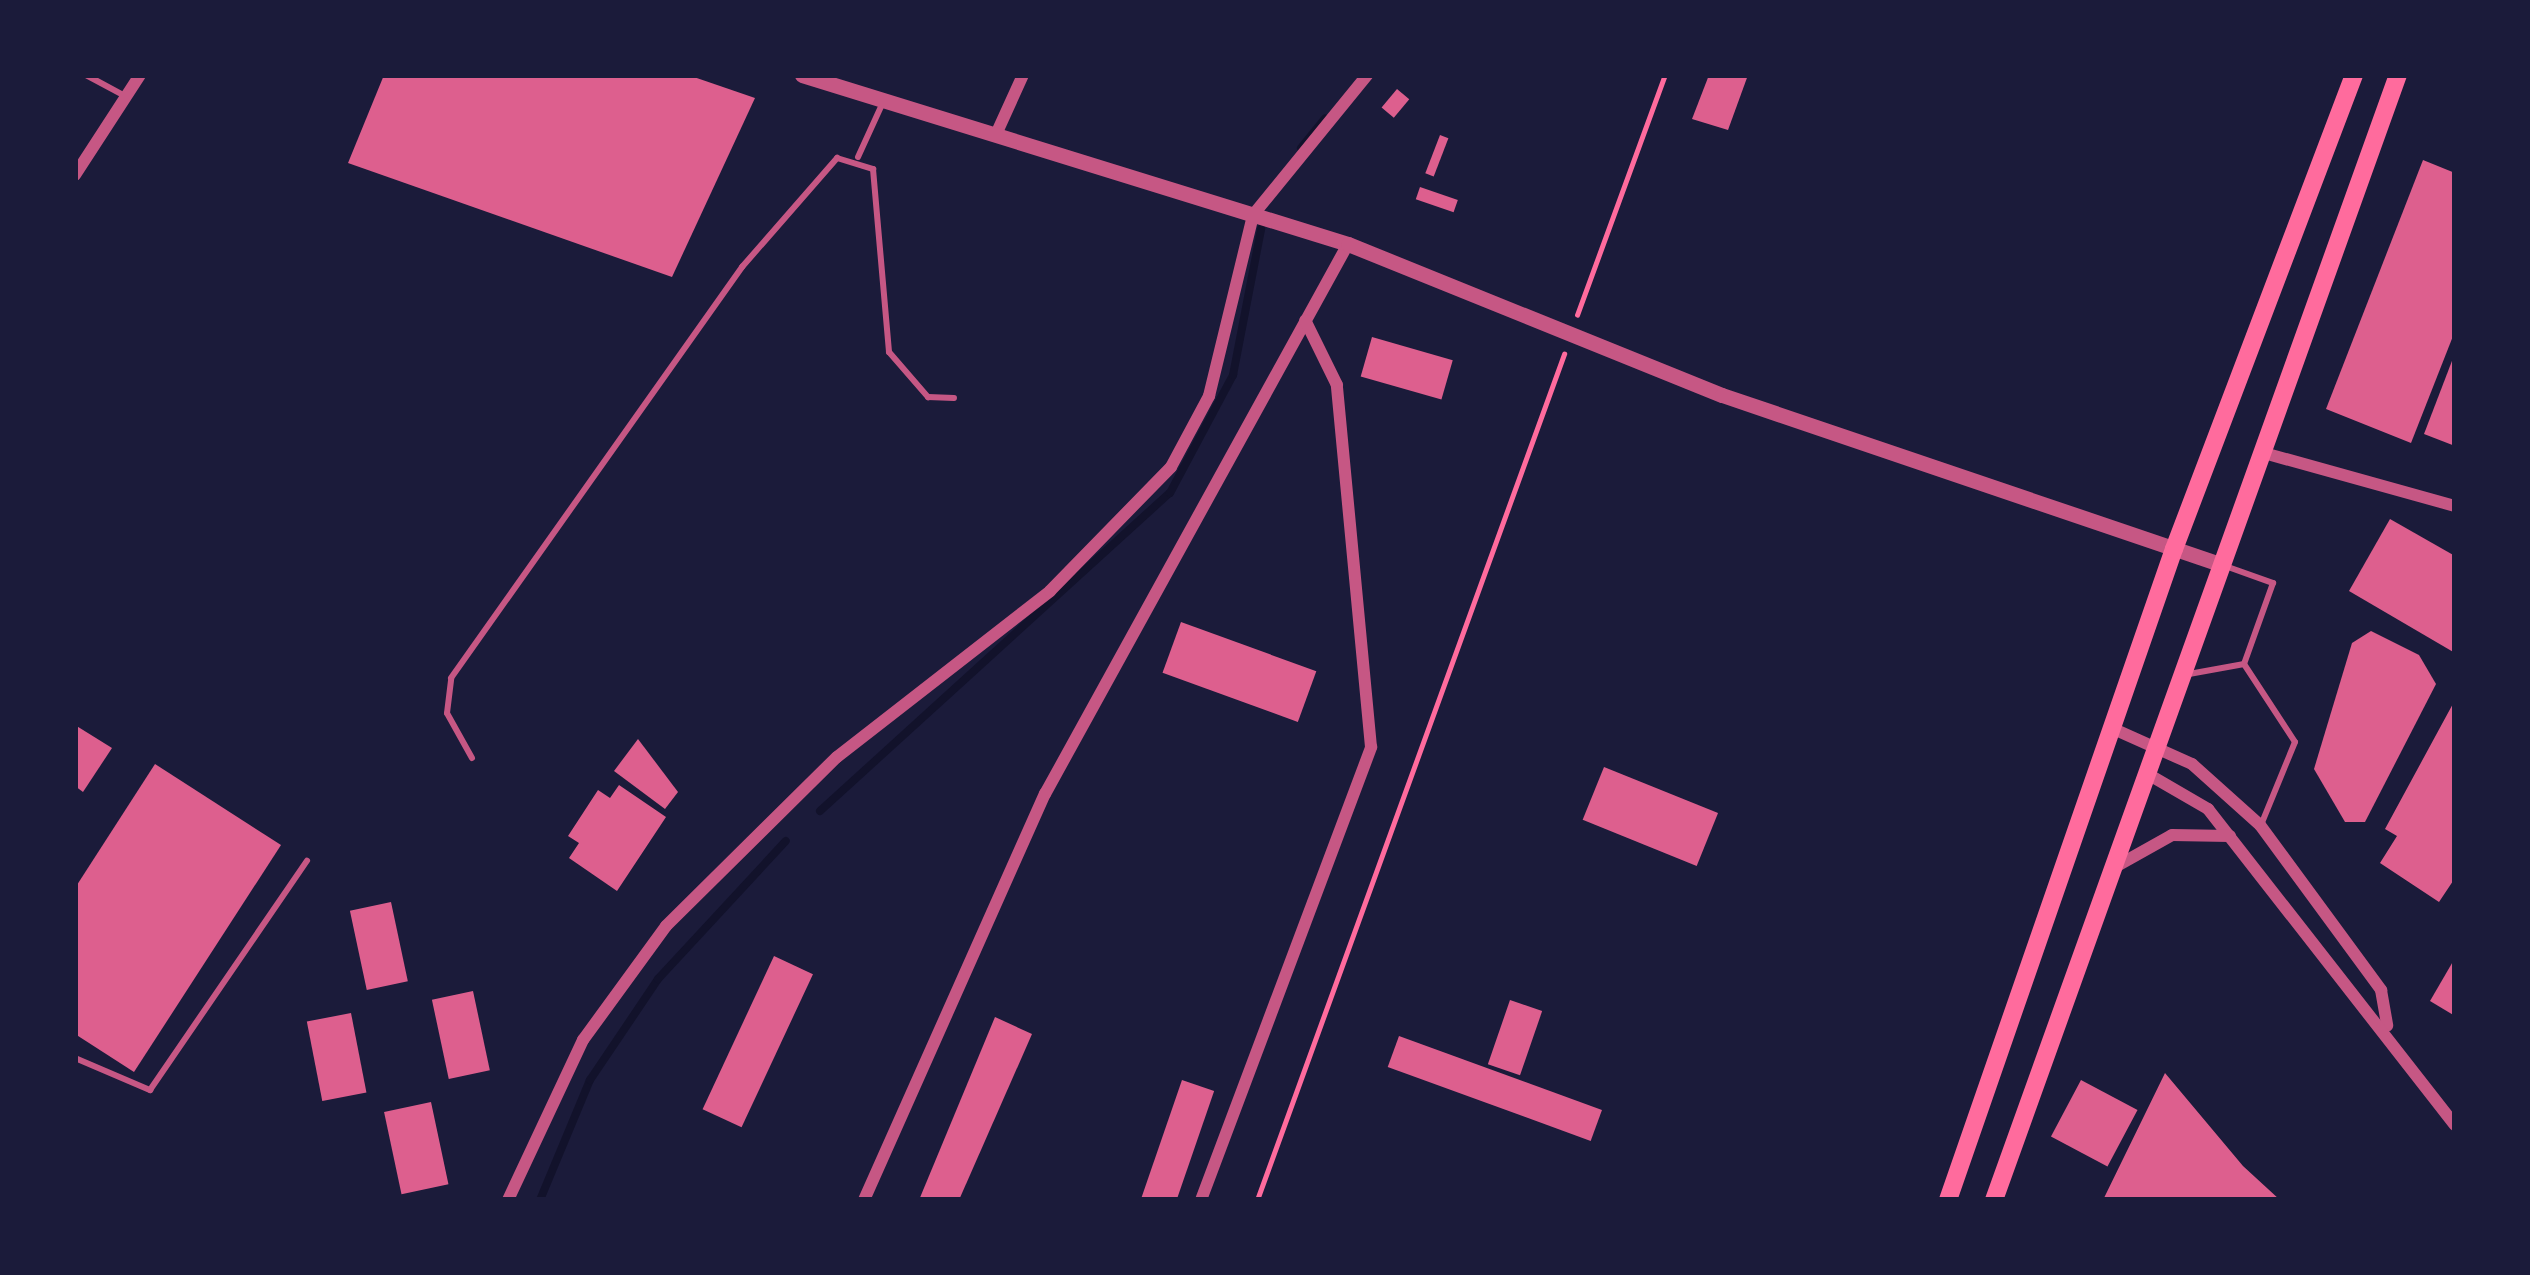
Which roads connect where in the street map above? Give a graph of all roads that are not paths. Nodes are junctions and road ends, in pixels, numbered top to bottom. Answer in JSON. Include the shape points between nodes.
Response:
{"nodes":[{"id":1,"x":86,"y":75,"type":"edge"},
{"id":2,"x":140,"y":75,"type":"edge"},
{"id":3,"x":802,"y":75,"type":"edge"},
{"id":4,"x":1023,"y":75,"type":"edge"},
{"id":5,"x":1366,"y":75,"type":"edge"},
{"id":6,"x":2354,"y":75,"type":"edge"},
{"id":7,"x":2398,"y":75,"type":"edge"},
{"id":8,"x":126,"y":97,"type":"junction"},
{"id":9,"x":884,"y":99,"type":"junction"},
{"id":10,"x":998,"y":130,"type":"junction"},
{"id":11,"x":858,"y":157,"type":"junction"},
{"id":12,"x":75,"y":175,"type":"edge"},
{"id":13,"x":1252,"y":215,"type":"junction"},
{"id":14,"x":1348,"y":244,"type":"junction"},
{"id":15,"x":1305,"y":320,"type":"junction"},
{"id":16,"x":954,"y":398,"type":"dead end"},
{"id":17,"x":2264,"y":452,"type":"junction"},
{"id":18,"x":2455,"y":506,"type":"edge"},
{"id":19,"x":2174,"y":549,"type":"junction"},
{"id":20,"x":2220,"y":564,"type":"junction"},
{"id":21,"x":2245,"y":664,"type":"junction"},
{"id":22,"x":2177,"y":676,"type":"junction"},
{"id":23,"x":2116,"y":730,"type":"junction"},
{"id":24,"x":2157,"y":742,"type":"junction"},
{"id":25,"x":472,"y":758,"type":"dead end"},
{"id":26,"x":2106,"y":758,"type":"junction"},
{"id":27,"x":2146,"y":772,"type":"junction"},
{"id":28,"x":2260,"y":825,"type":"junction"},
{"id":29,"x":2231,"y":836,"type":"junction"},
{"id":30,"x":308,"y":861,"type":"dead end"},
{"id":31,"x":2109,"y":871,"type":"junction"},
{"id":32,"x":2388,"y":1026,"type":"junction"},
{"id":33,"x":75,"y":1058,"type":"edge"},
{"id":34,"x":2455,"y":1125,"type":"edge"},
{"id":35,"x":508,"y":1200,"type":"edge"},
{"id":36,"x":864,"y":1200,"type":"edge"},
{"id":37,"x":1201,"y":1200,"type":"edge"},
{"id":38,"x":1948,"y":1200,"type":"edge"},
{"id":39,"x":1994,"y":1200,"type":"edge"}],
"edges":[{"from":1,"to":8,"type":"lane"},
{"from":2,"to":8,"type":"street"},
{"from":3,"to":9,"type":"street"},
{"from":4,"to":10,"type":"street"},
{"from":5,"to":13,"type":"street"},
{"from":6,"to":19,"type":"main road"},
{"from":7,"to":17,"type":"main road"},
{"from":8,"to":12,"type":"street"},
{"from":9,"to":10,"type":"street"},
{"from":9,"to":11,"type":"lane"},
{"from":10,"to":13,"type":"street"},
{"from":11,"to":16,"type":"lane","via":[[878,192],[889,352],[928,397]]},
{"from":11,"to":25,"type":"lane","via":[[808,182],[451,678],[447,713]]},
{"from":13,"to":14,"type":"street"},
{"from":13,"to":35,"type":"street","via":[[1209,397],[1171,466],[1050,591],[837,758],[667,926],[583,1040]]},
{"from":14,"to":15,"type":"street"},
{"from":14,"to":19,"type":"street","via":[[1568,339]]},
{"from":15,"to":36,"type":"street","via":[[1045,794]]},
{"from":15,"to":37,"type":"street","via":[[1337,385],[1371,748]]},
{"from":17,"to":18,"type":"street"},
{"from":17,"to":20,"type":"main road"},
{"from":19,"to":20,"type":"street"},
{"from":19,"to":23,"type":"main road"},
{"from":20,"to":21,"type":"lane","via":[[2273,583]]},
{"from":20,"to":22,"type":"main road"},
{"from":21,"to":22,"type":"lane"},
{"from":21,"to":28,"type":"lane","via":[[2295,742]]},
{"from":22,"to":24,"type":"main road"},
{"from":23,"to":24,"type":"street"},
{"from":23,"to":26,"type":"main road"},
{"from":24,"to":27,"type":"main road"},
{"from":24,"to":28,"type":"street"},
{"from":26,"to":27,"type":"main road"},
{"from":26,"to":38,"type":"main road"},
{"from":27,"to":29,"type":"street"},
{"from":27,"to":31,"type":"main road"},
{"from":28,"to":32,"type":"street","via":[[2381,990]]},
{"from":29,"to":31,"type":"street","via":[[2172,836]]},
{"from":29,"to":32,"type":"street","via":[[2356,1004]]},
{"from":30,"to":33,"type":"lane","via":[[150,1090]]},
{"from":31,"to":39,"type":"main road"},
{"from":32,"to":34,"type":"street"}]}
